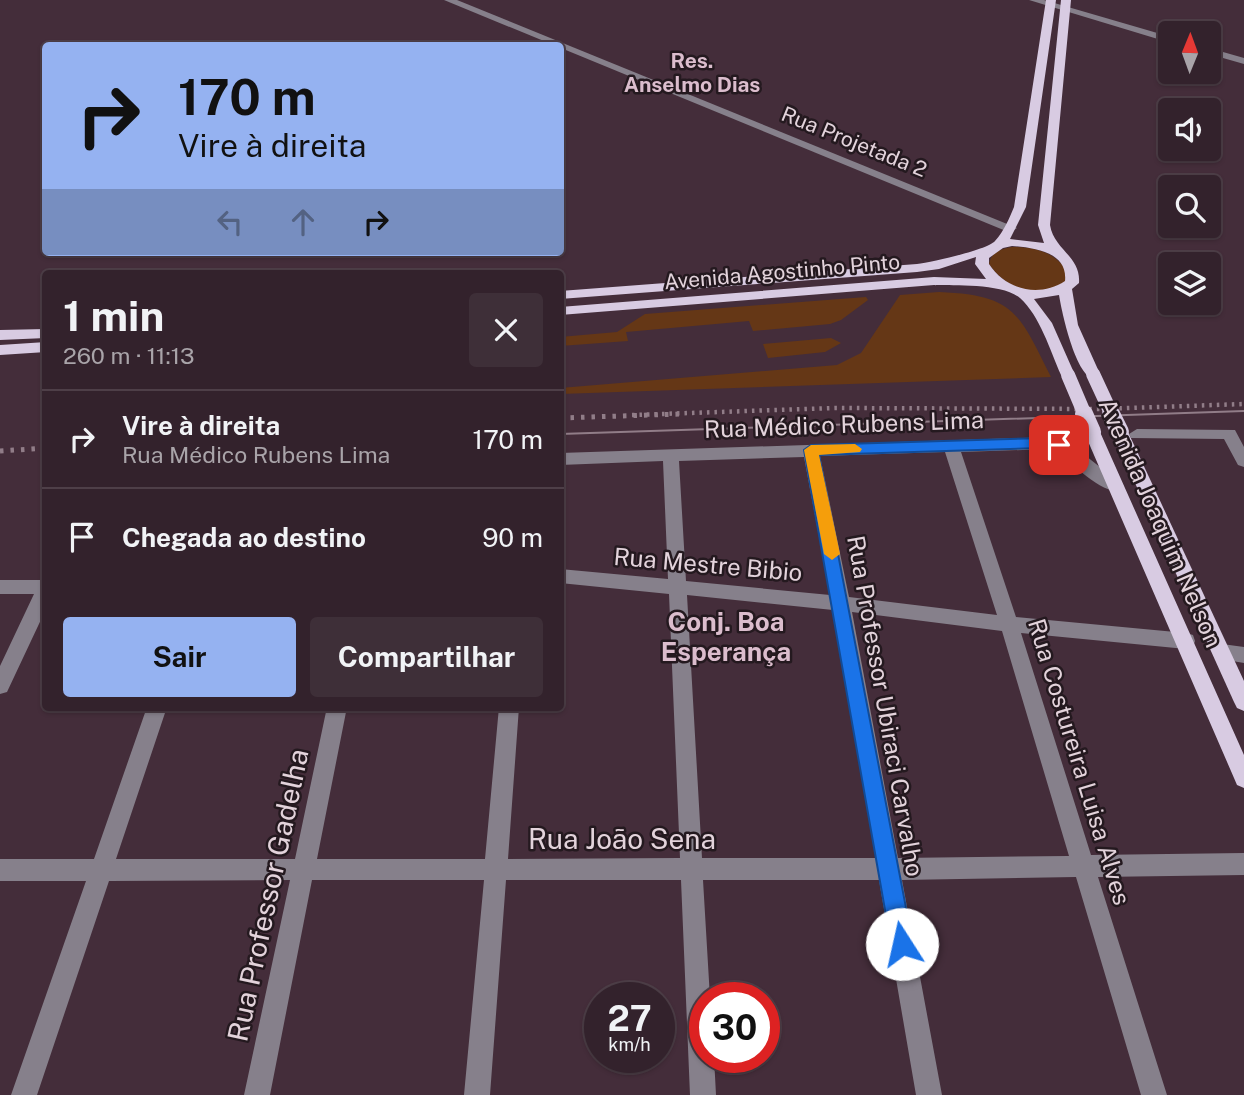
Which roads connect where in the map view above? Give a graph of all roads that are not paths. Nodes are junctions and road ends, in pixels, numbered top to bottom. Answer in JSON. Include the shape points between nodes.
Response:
{"nodes":[{"id":1,"x":449,"y":0,"type":"edge"},
{"id":2,"x":1034,"y":0,"type":"edge"},
{"id":3,"x":1051,"y":2,"type":"edge"},
{"id":4,"x":1066,"y":5,"type":"edge"},
{"id":5,"x":1158,"y":36,"type":"edge"},
{"id":6,"x":553,"y":42,"type":"edge"},
{"id":7,"x":564,"y":47,"type":"edge"},
{"id":8,"x":1222,"y":55,"type":"edge"},
{"id":9,"x":1244,"y":61,"type":"edge"},
{"id":10,"x":1011,"y":228,"type":"junction"},
{"id":11,"x":994,"y":247,"type":"junction"},
{"id":12,"x":1055,"y":252,"type":"junction"},
{"id":13,"x":1007,"y":288,"type":"junction"},
{"id":14,"x":1065,"y":289,"type":"junction"},
{"id":15,"x":1023,"y":293,"type":"junction"},
{"id":16,"x":564,"y":295,"type":"edge"},
{"id":17,"x":564,"y":310,"type":"edge"},
{"id":18,"x":42,"y":333,"type":"edge"},
{"id":19,"x":0,"y":335,"type":"edge"},
{"id":20,"x":42,"y":347,"type":"edge"},
{"id":21,"x":0,"y":350,"type":"edge"},
{"id":22,"x":1128,"y":433,"type":"junction"},
{"id":23,"x":951,"y":446,"type":"junction"},
{"id":24,"x":811,"y":450,"type":"junction"},
{"id":25,"x":671,"y":455,"type":"junction"},
{"id":26,"x":564,"y":459,"type":"edge"},
{"id":27,"x":1244,"y":461,"type":"edge"},
{"id":28,"x":1116,"y":486,"type":"junction"},
{"id":29,"x":564,"y":576,"type":"edge"},
{"id":30,"x":0,"y":587,"type":"edge"},
{"id":31,"x":42,"y":588,"type":"edge"},
{"id":32,"x":679,"y":588,"type":"junction"},
{"id":33,"x":42,"y":596,"type":"edge"},
{"id":34,"x":841,"y":603,"type":"junction"},
{"id":35,"x":1009,"y":624,"type":"junction"},
{"id":36,"x":1185,"y":641,"type":"junction"},
{"id":37,"x":1222,"y":652,"type":"junction"},
{"id":38,"x":1244,"y":655,"type":"edge"},
{"id":39,"x":0,"y":685,"type":"edge"},
{"id":40,"x":1244,"y":702,"type":"edge"},
{"id":41,"x":156,"y":711,"type":"edge"},
{"id":42,"x":336,"y":711,"type":"edge"},
{"id":43,"x":509,"y":711,"type":"edge"},
{"id":44,"x":1244,"y":778,"type":"edge"},
{"id":45,"x":1244,"y":864,"type":"edge"},
{"id":46,"x":1083,"y":865,"type":"junction"},
{"id":47,"x":495,"y":869,"type":"junction"},
{"id":48,"x":692,"y":869,"type":"junction"},
{"id":49,"x":889,"y":869,"type":"junction"},
{"id":50,"x":0,"y":870,"type":"edge"},
{"id":51,"x":304,"y":870,"type":"junction"},
{"id":52,"x":101,"y":871,"type":"junction"},
{"id":53,"x":23,"y":1095,"type":"edge"},
{"id":54,"x":257,"y":1095,"type":"edge"},
{"id":55,"x":477,"y":1095,"type":"edge"},
{"id":56,"x":703,"y":1095,"type":"edge"},
{"id":57,"x":929,"y":1095,"type":"edge"},
{"id":58,"x":1154,"y":1095,"type":"edge"}],
"edges":[{"from":1,"to":6,"type":"street","name":"Rua Projetada 2"},
{"from":2,"to":3,"type":"street"},
{"from":3,"to":4,"type":"street"},
{"from":3,"to":10,"type":"main road","via":[[1026,175]]},
{"from":4,"to":5,"type":"street"},
{"from":4,"to":12,"type":"main road","via":[[1044,225]]},
{"from":7,"to":10,"type":"street","name":"Rua Projetada 2"},
{"from":8,"to":9,"type":"street"},
{"from":10,"to":11,"type":"main road"},
{"from":11,"to":12,"type":"main road","name":"Avenida Agostinho Pinto","via":[[1027,243]]},
{"from":11,"to":13,"type":"main road","via":[[983,256],[982,264]]},
{"from":11,"to":16,"type":"main road","name":"Avenida Agostinho Pinto","via":[[917,268]]},
{"from":12,"to":14,"type":"main road","name":"Avenida Joaquim Nelson","via":[[1072,267],[1072,283]]},
{"from":13,"to":15,"type":"main road","name":"Avenida Agostinho Pinto"},
{"from":13,"to":17,"type":"main road","name":"Avenida Agostinho Pinto","via":[[934,281]]},
{"from":14,"to":15,"type":"main road","name":"Avenida Agostinho Pinto"},
{"from":14,"to":22,"type":"main road","name":"Avenida Joaquim Nelson","bridge":true,"via":[[1071,325]]},
{"from":15,"to":28,"type":"main road","name":"Avenida Joaquim Nelson","bridge":true,"via":[[1045,323]]},
{"from":18,"to":19,"type":"main road"},
{"from":20,"to":21,"type":"main road"},
{"from":22,"to":27,"type":"street","via":[[1229,434]]},
{"from":22,"to":37,"type":"main road","name":"Avenida Joaquim Nelson"},
{"from":23,"to":24,"type":"street","name":"Rua Médico Rubens Lima"},
{"from":23,"to":28,"type":"street","name":"Rua Médico Rubens Lima","via":[[1051,443]]},
{"from":23,"to":35,"type":"street","name":"Rua Costureira Luisa Alves"},
{"from":24,"to":25,"type":"street","name":"Rua Médico Rubens Lima"},
{"from":24,"to":34,"type":"street","name":"Rua Professor Ubiraci Carvalho"},
{"from":25,"to":26,"type":"street","name":"Rua Médico Rubens Lima"},
{"from":25,"to":32,"type":"street"},
{"from":28,"to":36,"type":"main road","name":"Avenida Joaquim Nelson"},
{"from":29,"to":32,"type":"street","name":"Rua Mestre Bibio"},
{"from":30,"to":31,"type":"street"},
{"from":32,"to":34,"type":"street","name":"Rua Mestre Bibio"},
{"from":32,"to":48,"type":"street"},
{"from":33,"to":39,"type":"street"},
{"from":34,"to":35,"type":"street","name":"Rua Mestre Bibio"},
{"from":34,"to":49,"type":"street","name":"Rua Professor Ubiraci Carvalho"},
{"from":35,"to":36,"type":"street","name":"Rua Mestre Bibio"},
{"from":35,"to":46,"type":"street","name":"Rua Costureira Luisa Alves"},
{"from":36,"to":44,"type":"main road","name":"Avenida Joaquim Nelson"},
{"from":37,"to":38,"type":"street"},
{"from":37,"to":40,"type":"main road","name":"Avenida Joaquim Nelson"},
{"from":41,"to":52,"type":"street"},
{"from":42,"to":51,"type":"street","name":"Rua Professor Gadelha"},
{"from":43,"to":47,"type":"street"},
{"from":45,"to":46,"type":"street","name":"Rua João Sena"},
{"from":46,"to":49,"type":"street","name":"Rua João Sena"},
{"from":46,"to":58,"type":"street","name":"Rua Costureira Luisa Alves"},
{"from":47,"to":48,"type":"street","name":"Rua João Sena"},
{"from":47,"to":51,"type":"street","name":"Rua João Sena"},
{"from":47,"to":55,"type":"street"},
{"from":48,"to":49,"type":"street","name":"Rua João Sena"},
{"from":48,"to":56,"type":"street"},
{"from":49,"to":57,"type":"street","name":"Rua Professor Ubiraci Carvalho"},
{"from":50,"to":52,"type":"street","name":"Rua João Sena"},
{"from":51,"to":52,"type":"street","name":"Rua João Sena"},
{"from":51,"to":54,"type":"street","name":"Rua Professor Gadelha"},
{"from":52,"to":53,"type":"street"}]}
